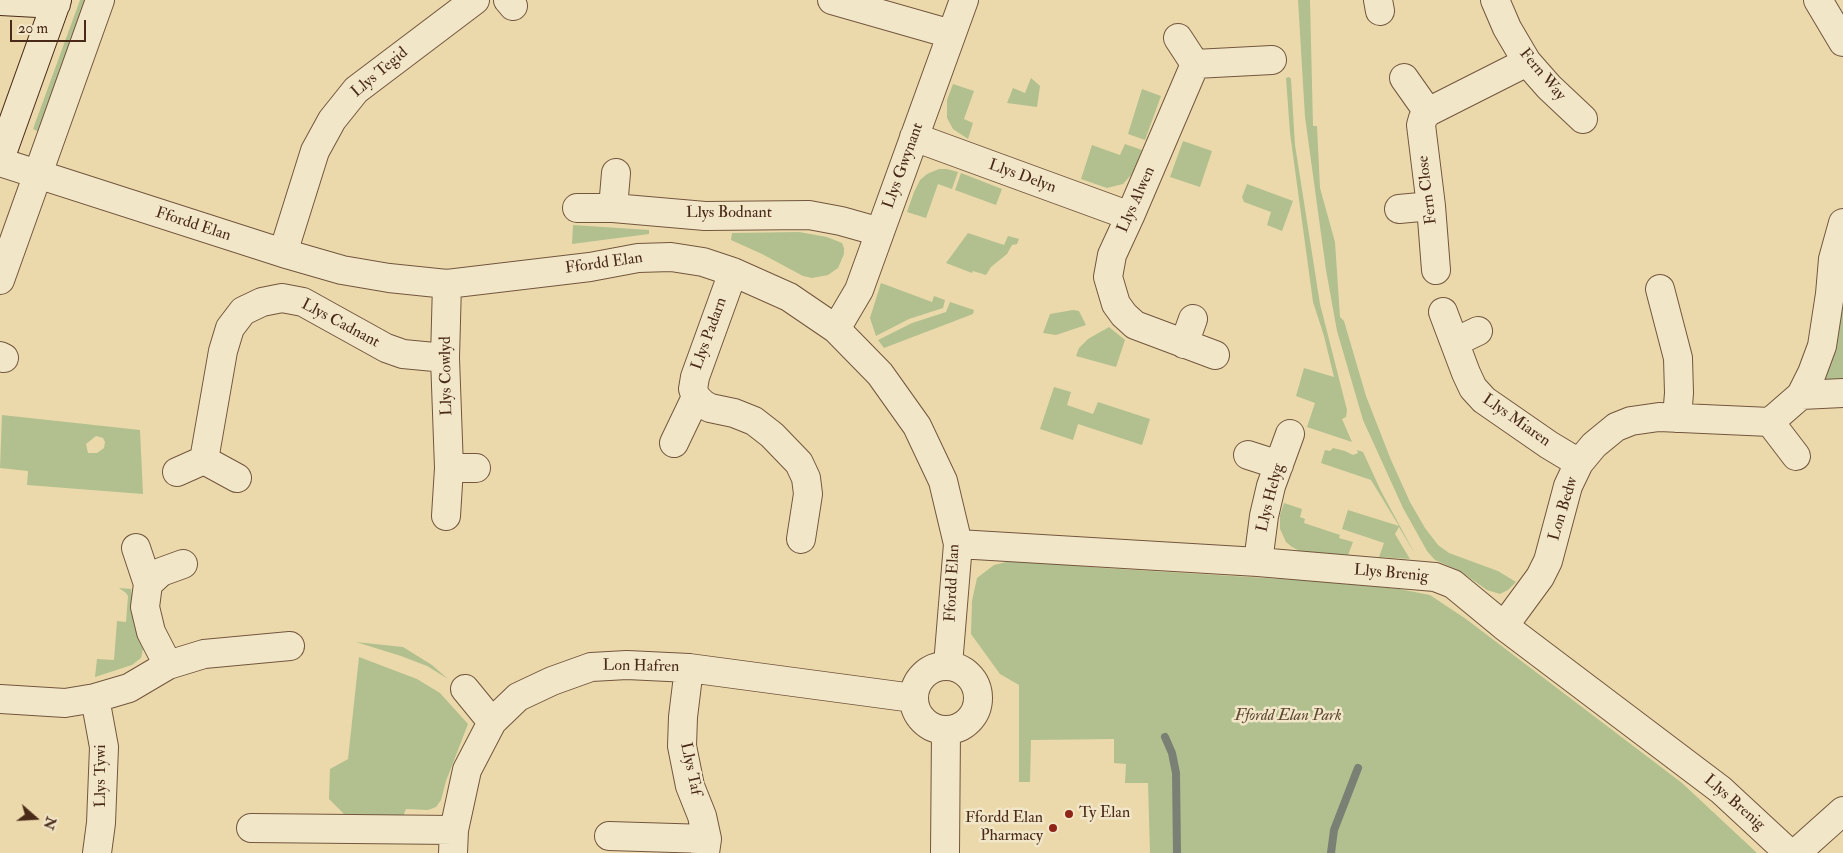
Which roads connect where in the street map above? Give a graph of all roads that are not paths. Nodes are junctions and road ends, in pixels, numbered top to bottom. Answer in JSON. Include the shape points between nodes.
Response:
{"nodes":[{"id":1,"x":100,"y":0,"type":"edge"},
{"id":2,"x":475,"y":0,"type":"edge"},
{"id":3,"x":832,"y":0,"type":"edge"},
{"id":4,"x":964,"y":0,"type":"edge"},
{"id":5,"x":1495,"y":0,"type":"edge"},
{"id":6,"x":1818,"y":0,"type":"edge"},
{"id":7,"x":0,"y":1,"type":"edge"},
{"id":8,"x":57,"y":2,"type":"edge"},
{"id":9,"x":951,"y":34,"type":"junction"},
{"id":10,"x":1178,"y":38,"type":"dead end"},
{"id":11,"x":1843,"y":42,"type":"edge"},
{"id":12,"x":1272,"y":60,"type":"dead end"},
{"id":13,"x":1527,"y":62,"type":"junction"},
{"id":14,"x":1195,"y":64,"type":"junction"},
{"id":15,"x":1404,"y":78,"type":"dead end"},
{"id":16,"x":1428,"y":112,"type":"junction"},
{"id":17,"x":1583,"y":119,"type":"dead end"},
{"id":18,"x":914,"y":137,"type":"junction"},
{"id":19,"x":0,"y":161,"type":"edge"},
{"id":20,"x":616,"y":173,"type":"dead end"},
{"id":21,"x":37,"y":175,"type":"junction"},
{"id":22,"x":1431,"y":206,"type":"junction"},
{"id":23,"x":577,"y":208,"type":"dead end"},
{"id":24,"x":613,"y":208,"type":"junction"},
{"id":25,"x":1399,"y":209,"type":"dead end"},
{"id":26,"x":1130,"y":216,"type":"junction"},
{"id":27,"x":1843,"y":222,"type":"edge"},
{"id":28,"x":880,"y":232,"type":"junction"},
{"id":29,"x":283,"y":253,"type":"junction"},
{"id":30,"x":1436,"y":270,"type":"dead end"},
{"id":31,"x":733,"y":272,"type":"junction"},
{"id":32,"x":0,"y":280,"type":"edge"},
{"id":33,"x":447,"y":284,"type":"junction"},
{"id":34,"x":1660,"y":289,"type":"dead end"},
{"id":35,"x":1443,"y":312,"type":"dead end"},
{"id":36,"x":836,"y":329,"type":"junction"},
{"id":37,"x":1215,"y":356,"type":"dead end"},
{"id":38,"x":445,"y":358,"type":"junction"},
{"id":39,"x":1843,"y":393,"type":"edge"},
{"id":40,"x":1800,"y":395,"type":"junction"},
{"id":41,"x":696,"y":397,"type":"junction"},
{"id":42,"x":1677,"y":418,"type":"junction"},
{"id":43,"x":1770,"y":422,"type":"junction"},
{"id":44,"x":1290,"y":434,"type":"dead end"},
{"id":45,"x":674,"y":442,"type":"dead end"},
{"id":46,"x":1248,"y":455,"type":"dead end"},
{"id":47,"x":1796,"y":456,"type":"dead end"},
{"id":48,"x":204,"y":460,"type":"junction"},
{"id":49,"x":1579,"y":463,"type":"junction"},
{"id":50,"x":1279,"y":465,"type":"junction"},
{"id":51,"x":449,"y":468,"type":"junction"},
{"id":52,"x":476,"y":468,"type":"dead end"},
{"id":53,"x":177,"y":472,"type":"dead end"},
{"id":54,"x":236,"y":478,"type":"dead end"},
{"id":55,"x":446,"y":516,"type":"dead end"},
{"id":56,"x":801,"y":539,"type":"dead end"},
{"id":57,"x":958,"y":544,"type":"junction"},
{"id":58,"x":136,"y":548,"type":"dead end"},
{"id":59,"x":1258,"y":562,"type":"junction"},
{"id":60,"x":183,"y":564,"type":"dead end"},
{"id":61,"x":148,"y":584,"type":"junction"},
{"id":62,"x":1504,"y":626,"type":"junction"},
{"id":63,"x":290,"y":646,"type":"dead end"},
{"id":64,"x":168,"y":665,"type":"junction"},
{"id":65,"x":948,"y":665,"type":"junction"},
{"id":66,"x":689,"y":668,"type":"junction"},
{"id":67,"x":465,"y":690,"type":"dead end"},
{"id":68,"x":95,"y":698,"type":"junction"},
{"id":69,"x":913,"y":698,"type":"junction"},
{"id":70,"x":0,"y":699,"type":"edge"},
{"id":71,"x":492,"y":722,"type":"junction"},
{"id":72,"x":946,"y":730,"type":"junction"},
{"id":73,"x":1843,"y":811,"type":"edge"},
{"id":74,"x":251,"y":828,"type":"dead end"},
{"id":75,"x":608,"y":836,"type":"dead end"},
{"id":76,"x":454,"y":841,"type":"edge"},
{"id":77,"x":706,"y":846,"type":"edge"},
{"id":78,"x":97,"y":853,"type":"edge"},
{"id":79,"x":945,"y":853,"type":"edge"},
{"id":80,"x":1789,"y":853,"type":"edge"},
{"id":81,"x":1796,"y":853,"type":"edge"}],
"edges":[{"from":1,"to":21,"type":"street"},
{"from":2,"to":29,"type":"street","name":"Llys Tegid","via":[[356,90],[332,120],[315,151]]},
{"from":3,"to":9,"type":"street"},
{"from":4,"to":9,"type":"street","name":"Llys Gwynant"},
{"from":5,"to":13,"type":"street","name":"Fern Way"},
{"from":6,"to":11,"type":"street"},
{"from":7,"to":8,"type":"street"},
{"from":8,"to":19,"type":"street"},
{"from":9,"to":18,"type":"street","name":"Llys Gwynant"},
{"from":10,"to":14,"type":"street"},
{"from":12,"to":14,"type":"street"},
{"from":13,"to":16,"type":"street"},
{"from":13,"to":17,"type":"street","name":"Fern Way"},
{"from":14,"to":26,"type":"street","name":"Llys Alwen"},
{"from":15,"to":16,"type":"street"},
{"from":16,"to":22,"type":"street","name":"Fern Close","via":[[1420,125]]},
{"from":18,"to":26,"type":"street","name":"Llys Delyn"},
{"from":18,"to":28,"type":"street","name":"Llys Gwynant"},
{"from":19,"to":21,"type":"street","name":"Ffordd Elan"},
{"from":20,"to":24,"type":"street"},
{"from":21,"to":29,"type":"street","name":"Ffordd Elan"},
{"from":21,"to":32,"type":"street"},
{"from":22,"to":25,"type":"street"},
{"from":22,"to":30,"type":"street","name":"Fern Close"},
{"from":23,"to":24,"type":"street","name":"Llys Bodnant"},
{"from":24,"to":28,"type":"street","name":"Llys Bodnant","via":[[705,216],[810,215]]},
{"from":26,"to":37,"type":"street","name":"Llys Alwen","via":[[1112,254],[1108,277],[1116,304],[1135,325],[1188,331]]},
{"from":27,"to":40,"type":"street","via":[[1833,259],[1822,346]]},
{"from":28,"to":36,"type":"street","name":"Llys Gwynant","via":[[859,290]]},
{"from":29,"to":33,"type":"street","name":"Ffordd Elan","via":[[342,270]]},
{"from":31,"to":33,"type":"street","name":"Ffordd Elan","via":[[703,262],[671,257],[638,258]]},
{"from":31,"to":36,"type":"street","name":"Ffordd Elan","via":[[789,297]]},
{"from":31,"to":41,"type":"street","name":"Llys Padarn","via":[[695,377],[693,389]]},
{"from":33,"to":38,"type":"street","name":"Llys Cowlyd"},
{"from":34,"to":42,"type":"street","via":[[1678,358]]},
{"from":35,"to":49,"type":"street","name":"Llys Miaren","via":[[1467,337],[1466,373],[1473,388],[1484,400]]},
{"from":36,"to":57,"type":"street","name":"Ffordd Elan","via":[[880,374],[917,426],[942,481]]},
{"from":38,"to":48,"type":"street","name":"Llys Cadnant","via":[[403,354],[386,348],[303,302],[282,298],[262,302],[243,311],[230,328]]},
{"from":38,"to":51,"type":"street","name":"Llys Cowlyd"},
{"from":39,"to":40,"type":"street"},
{"from":40,"to":43,"type":"street"},
{"from":41,"to":45,"type":"street"},
{"from":41,"to":56,"type":"street","via":[[710,408],[754,421],[799,462],[808,494]]},
{"from":42,"to":43,"type":"street","name":"Lon Bedw"},
{"from":42,"to":49,"type":"street","name":"Lon Bedw","via":[[1645,418],[1616,427]]},
{"from":43,"to":47,"type":"street"},
{"from":44,"to":50,"type":"street","name":"Llys Helyg"},
{"from":46,"to":50,"type":"street"},
{"from":48,"to":53,"type":"street"},
{"from":48,"to":54,"type":"street"},
{"from":49,"to":62,"type":"street","name":"Lon Bedw","via":[[1568,486],[1548,561]]},
{"from":50,"to":59,"type":"street","name":"Llys Helyg","via":[[1264,516]]},
{"from":51,"to":52,"type":"street"},
{"from":51,"to":55,"type":"street","name":"Llys Cowlyd"},
{"from":57,"to":59,"type":"street","name":"Llys Brenig"},
{"from":57,"to":65,"type":"street","name":"Ffordd Elan"},
{"from":58,"to":61,"type":"street"},
{"from":59,"to":62,"type":"street","name":"Llys Brenig","via":[[1434,577],[1453,584]]},
{"from":60,"to":61,"type":"street","via":[[161,572]]},
{"from":61,"to":64,"type":"street","via":[[145,607],[151,632]]},
{"from":62,"to":80,"type":"street","name":"Llys Brenig","via":[[1721,790]]},
{"from":63,"to":64,"type":"street","via":[[204,654]]},
{"from":64,"to":68,"type":"street","via":[[129,688]]},
{"from":65,"to":69,"type":"street","via":[[928,670],[920,678]]},
{"from":65,"to":72,"type":"street","via":[[967,673],[973,680],[978,700],[971,718],[964,725]]},
{"from":66,"to":69,"type":"street","name":"Lon Hafren"},
{"from":66,"to":71,"type":"street","name":"Lon Hafren","via":[[591,666],[518,697]]},
{"from":66,"to":77,"type":"street","name":"Llys Taf","via":[[682,746],[690,786],[702,816]]},
{"from":67,"to":71,"type":"street"},
{"from":68,"to":70,"type":"street","via":[[65,703]]},
{"from":68,"to":78,"type":"street","name":"Llys Tywi","via":[[104,747]]},
{"from":69,"to":72,"type":"street","via":[[920,718],[936,729]]},
{"from":71,"to":76,"type":"street","name":"Lon Hafren","via":[[467,770]]},
{"from":72,"to":79,"type":"street"},
{"from":73,"to":81,"type":"street"},
{"from":74,"to":76,"type":"street"},
{"from":75,"to":77,"type":"street","name":"Llys Taf"}]}
